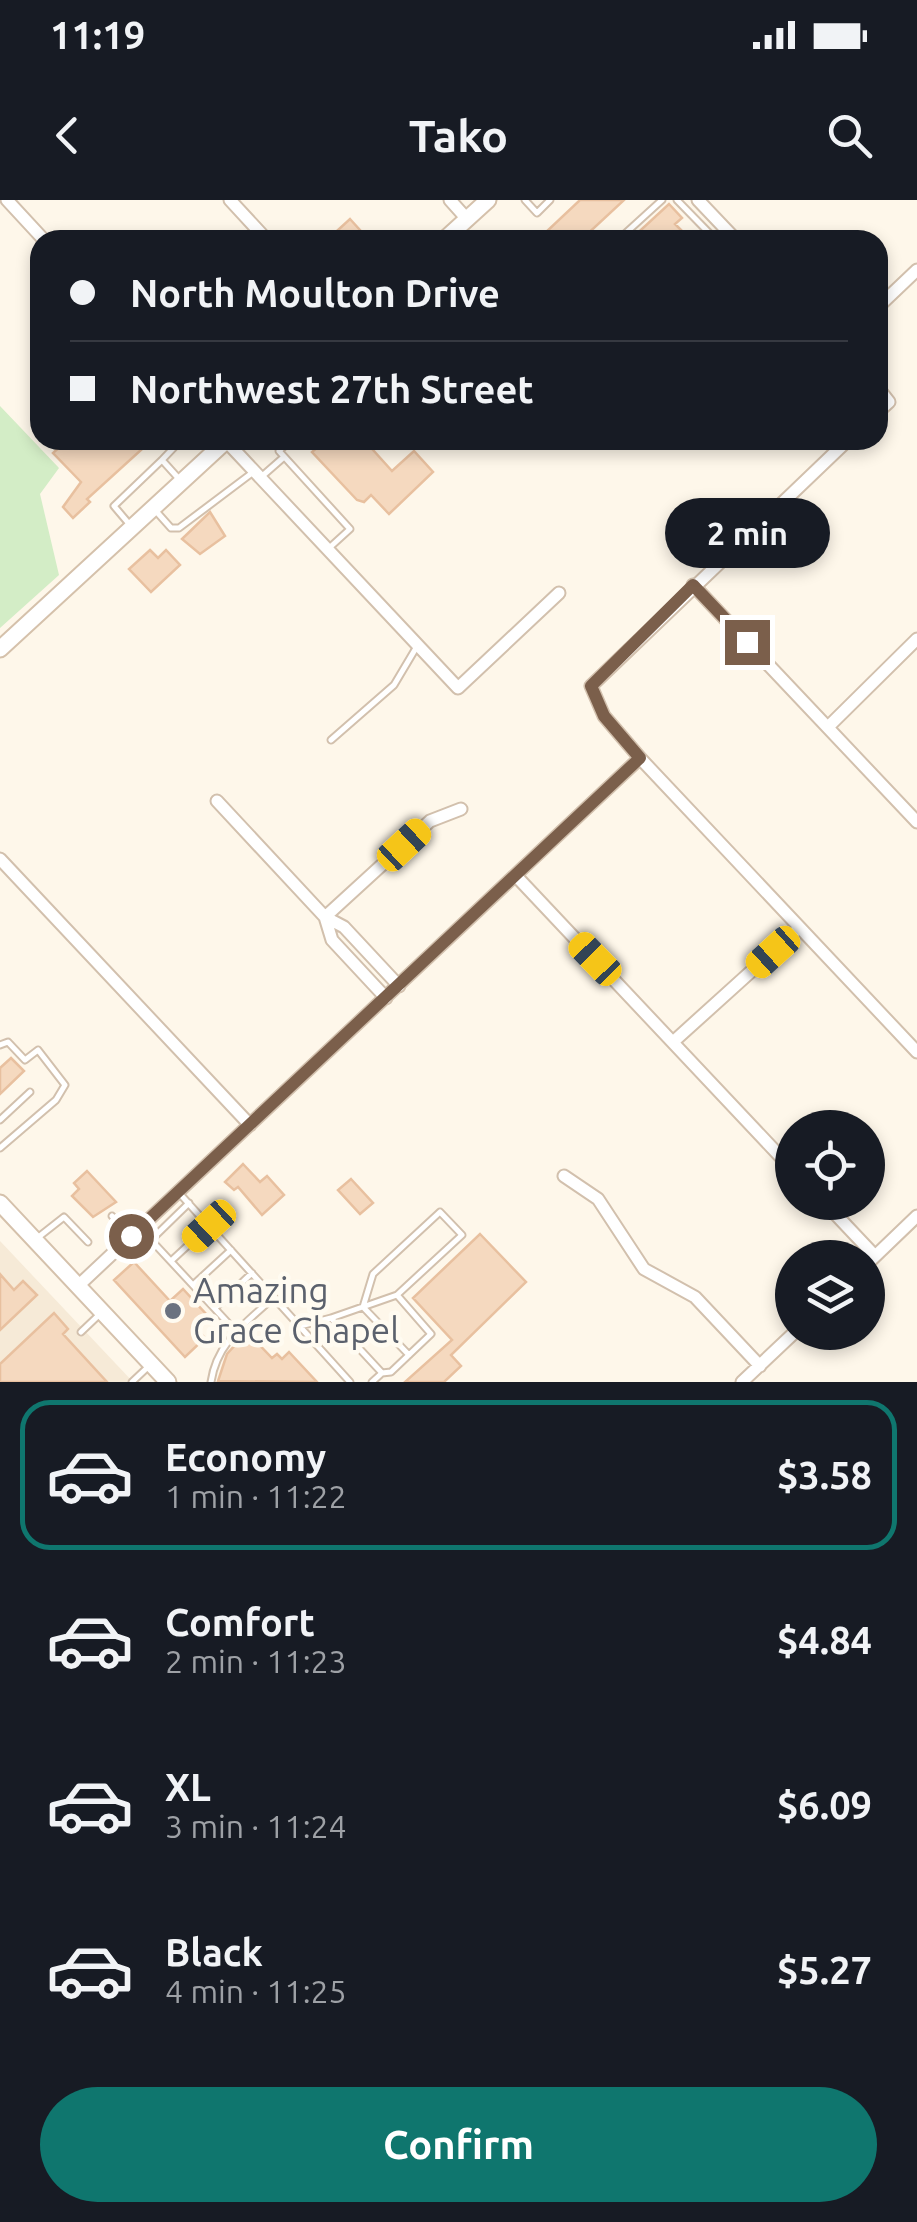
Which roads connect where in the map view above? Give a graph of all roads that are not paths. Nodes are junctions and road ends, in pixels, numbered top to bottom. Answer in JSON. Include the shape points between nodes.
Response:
{"nodes":[{"id":1,"x":7,"y":200,"type":"edge"},
{"id":2,"x":230,"y":200,"type":"edge"},
{"id":3,"x":450,"y":200,"type":"edge"},
{"id":4,"x":488,"y":200,"type":"edge"},
{"id":5,"x":524,"y":200,"type":"edge"},
{"id":6,"x":550,"y":200,"type":"edge"},
{"id":7,"x":662,"y":200,"type":"edge"},
{"id":8,"x":677,"y":200,"type":"edge"},
{"id":9,"x":698,"y":200,"type":"edge"},
{"id":10,"x":467,"y":219,"type":"junction"},
{"id":11,"x":35,"y":230,"type":"edge"},
{"id":12,"x":258,"y":230,"type":"edge"},
{"id":13,"x":455,"y":230,"type":"edge"},
{"id":14,"x":629,"y":230,"type":"edge"},
{"id":15,"x":706,"y":230,"type":"edge"},
{"id":16,"x":726,"y":230,"type":"edge"},
{"id":17,"x":917,"y":270,"type":"edge"},
{"id":18,"x":888,"y":298,"type":"edge"},
{"id":19,"x":171,"y":450,"type":"edge"},
{"id":20,"x":216,"y":450,"type":"edge"},
{"id":21,"x":235,"y":450,"type":"edge"},
{"id":22,"x":279,"y":450,"type":"edge"},
{"id":23,"x":837,"y":450,"type":"edge"},
{"id":24,"x":284,"y":457,"type":"junction"},
{"id":25,"x":162,"y":460,"type":"junction"},
{"id":26,"x":257,"y":474,"type":"junction"},
{"id":27,"x":182,"y":482,"type":"junction"},
{"id":28,"x":153,"y":508,"type":"junction"},
{"id":29,"x":132,"y":528,"type":"junction"},
{"id":30,"x":328,"y":550,"type":"junction"},
{"id":31,"x":693,"y":585,"type":"junction"},
{"id":32,"x":560,"y":592,"type":"dead end"},
{"id":33,"x":917,"y":638,"type":"edge"},
{"id":34,"x":418,"y":645,"type":"junction"},
{"id":35,"x":0,"y":649,"type":"edge"},
{"id":36,"x":828,"y":726,"type":"junction"},
{"id":37,"x":331,"y":740,"type":"dead end"},
{"id":38,"x":640,"y":758,"type":"junction"},
{"id":39,"x":216,"y":801,"type":"dead end"},
{"id":40,"x":461,"y":809,"type":"dead end"},
{"id":41,"x":917,"y":822,"type":"edge"},
{"id":42,"x":0,"y":859,"type":"edge"},
{"id":43,"x":517,"y":877,"type":"junction"},
{"id":44,"x":324,"y":917,"type":"junction"},
{"id":45,"x":798,"y":929,"type":"junction"},
{"id":46,"x":363,"y":947,"type":"junction"},
{"id":47,"x":350,"y":959,"type":"junction"},
{"id":48,"x":400,"y":986,"type":"junction"},
{"id":49,"x":386,"y":998,"type":"junction"},
{"id":50,"x":674,"y":1042,"type":"junction"},
{"id":51,"x":0,"y":1045,"type":"edge"},
{"id":52,"x":917,"y":1052,"type":"edge"},
{"id":53,"x":30,"y":1092,"type":"dead end"},
{"id":54,"x":0,"y":1120,"type":"edge"},
{"id":55,"x":250,"y":1125,"type":"junction"},
{"id":56,"x":0,"y":1148,"type":"edge"},
{"id":57,"x":775,"y":1150,"type":"edge"},
{"id":58,"x":564,"y":1176,"type":"dead end"},
{"id":59,"x":178,"y":1192,"type":"junction"},
{"id":60,"x":0,"y":1203,"type":"edge"},
{"id":61,"x":189,"y":1203,"type":"junction"},
{"id":62,"x":112,"y":1216,"type":"dead end"},
{"id":63,"x":917,"y":1216,"type":"edge"},
{"id":64,"x":839,"y":1220,"type":"edge"},
{"id":65,"x":209,"y":1226,"type":"junction"},
{"id":66,"x":131,"y":1236,"type":"junction"},
{"id":67,"x":35,"y":1240,"type":"junction"},
{"id":68,"x":855,"y":1240,"type":"edge"},
{"id":69,"x":88,"y":1242,"type":"dead end"},
{"id":70,"x":885,"y":1247,"type":"edge"},
{"id":71,"x":231,"y":1250,"type":"junction"},
{"id":72,"x":171,"y":1262,"type":"junction"},
{"id":73,"x":252,"y":1274,"type":"junction"},
{"id":74,"x":193,"y":1285,"type":"junction"},
{"id":75,"x":78,"y":1286,"type":"junction"},
{"id":76,"x":397,"y":1295,"type":"junction"},
{"id":77,"x":274,"y":1297,"type":"junction"},
{"id":78,"x":362,"y":1307,"type":"junction"},
{"id":79,"x":214,"y":1308,"type":"junction"},
{"id":80,"x":102,"y":1312,"type":"junction"},
{"id":81,"x":331,"y":1318,"type":"junction"},
{"id":82,"x":229,"y":1324,"type":"dead end"},
{"id":83,"x":300,"y":1326,"type":"junction"},
{"id":84,"x":81,"y":1332,"type":"dead end"},
{"id":85,"x":776,"y":1350,"type":"edge"},
{"id":86,"x":409,"y":1355,"type":"junction"},
{"id":87,"x":151,"y":1364,"type":"junction"},
{"id":88,"x":760,"y":1366,"type":"junction"},
{"id":89,"x":382,"y":1373,"type":"junction"},
{"id":90,"x":132,"y":1382,"type":"edge"},
{"id":91,"x":168,"y":1382,"type":"edge"},
{"id":92,"x":211,"y":1382,"type":"edge"},
{"id":93,"x":350,"y":1382,"type":"edge"},
{"id":94,"x":372,"y":1382,"type":"edge"},
{"id":95,"x":742,"y":1382,"type":"edge"}],
"edges":[{"from":1,"to":11,"type":"street"},
{"from":2,"to":12,"type":"street"},
{"from":3,"to":10,"type":"street"},
{"from":4,"to":10,"type":"main road"},
{"from":5,"to":6,"type":"lane","via":[[537,213]]},
{"from":7,"to":14,"type":"lane"},
{"from":8,"to":15,"type":"lane"},
{"from":9,"to":16,"type":"street"},
{"from":10,"to":13,"type":"main road"},
{"from":17,"to":18,"type":"street"},
{"from":19,"to":25,"type":"lane"},
{"from":20,"to":27,"type":"main road"},
{"from":21,"to":26,"type":"street"},
{"from":22,"to":24,"type":"lane"},
{"from":23,"to":31,"type":"street"},
{"from":24,"to":26,"type":"lane"},
{"from":24,"to":30,"type":"lane","via":[[350,529]]},
{"from":25,"to":27,"type":"lane"},
{"from":25,"to":29,"type":"lane","via":[[114,506]]},
{"from":26,"to":28,"type":"lane","via":[[180,528],[171,528]]},
{"from":26,"to":30,"type":"street"},
{"from":27,"to":28,"type":"main road"},
{"from":28,"to":29,"type":"main road"},
{"from":29,"to":35,"type":"main road"},
{"from":30,"to":34,"type":"street"},
{"from":31,"to":36,"type":"street"},
{"from":31,"to":38,"type":"street","via":[[591,686],[604,716]]},
{"from":32,"to":34,"type":"street","via":[[458,688]]},
{"from":33,"to":36,"type":"street"},
{"from":34,"to":37,"type":"lane","via":[[394,685]]},
{"from":36,"to":41,"type":"street"},
{"from":38,"to":43,"type":"street"},
{"from":38,"to":45,"type":"street"},
{"from":39,"to":44,"type":"street"},
{"from":40,"to":44,"type":"street","via":[[430,820]]},
{"from":42,"to":55,"type":"street"},
{"from":43,"to":48,"type":"street"},
{"from":43,"to":50,"type":"street"},
{"from":44,"to":46,"type":"street"},
{"from":44,"to":47,"type":"street","via":[[332,940]]},
{"from":45,"to":50,"type":"street"},
{"from":45,"to":52,"type":"street"},
{"from":46,"to":47,"type":"street"},
{"from":46,"to":48,"type":"street"},
{"from":47,"to":49,"type":"street"},
{"from":48,"to":49,"type":"street"},
{"from":49,"to":55,"type":"street"},
{"from":50,"to":57,"type":"street"},
{"from":51,"to":56,"type":"lane","via":[[8,1042],[25,1060],[38,1050],[65,1085]]},
{"from":53,"to":54,"type":"lane"},
{"from":55,"to":59,"type":"street"},
{"from":58,"to":88,"type":"street","via":[[606,1208],[644,1269],[695,1297]]},
{"from":59,"to":61,"type":"lane"},
{"from":59,"to":66,"type":"street"},
{"from":60,"to":67,"type":"main road"},
{"from":61,"to":65,"type":"lane"},
{"from":61,"to":72,"type":"lane","via":[[151,1240]]},
{"from":62,"to":66,"type":"lane"},
{"from":63,"to":70,"type":"street"},
{"from":64,"to":68,"type":"street"},
{"from":65,"to":71,"type":"lane"},
{"from":65,"to":72,"type":"lane"},
{"from":66,"to":75,"type":"street"},
{"from":67,"to":69,"type":"lane","via":[[64,1217]]},
{"from":67,"to":75,"type":"main road"},
{"from":71,"to":73,"type":"lane"},
{"from":71,"to":74,"type":"lane"},
{"from":72,"to":74,"type":"lane"},
{"from":73,"to":77,"type":"lane"},
{"from":73,"to":79,"type":"lane"},
{"from":74,"to":79,"type":"lane"},
{"from":75,"to":80,"type":"main road"},
{"from":76,"to":78,"type":"lane"},
{"from":76,"to":78,"type":"lane","via":[[462,1235],[440,1212],[374,1274]]},
{"from":76,"to":86,"type":"lane","via":[[431,1334]]},
{"from":77,"to":83,"type":"lane"},
{"from":77,"to":92,"type":"lane","via":[[223,1344]]},
{"from":78,"to":81,"type":"lane"},
{"from":78,"to":86,"type":"lane"},
{"from":79,"to":82,"type":"lane"},
{"from":80,"to":84,"type":"lane"},
{"from":80,"to":87,"type":"main road"},
{"from":81,"to":83,"type":"lane"},
{"from":81,"to":89,"type":"lane"},
{"from":83,"to":93,"type":"lane"},
{"from":85,"to":88,"type":"street"},
{"from":86,"to":89,"type":"lane"},
{"from":87,"to":90,"type":"lane"},
{"from":87,"to":91,"type":"main road"},
{"from":88,"to":95,"type":"street"},
{"from":89,"to":94,"type":"lane"}]}
